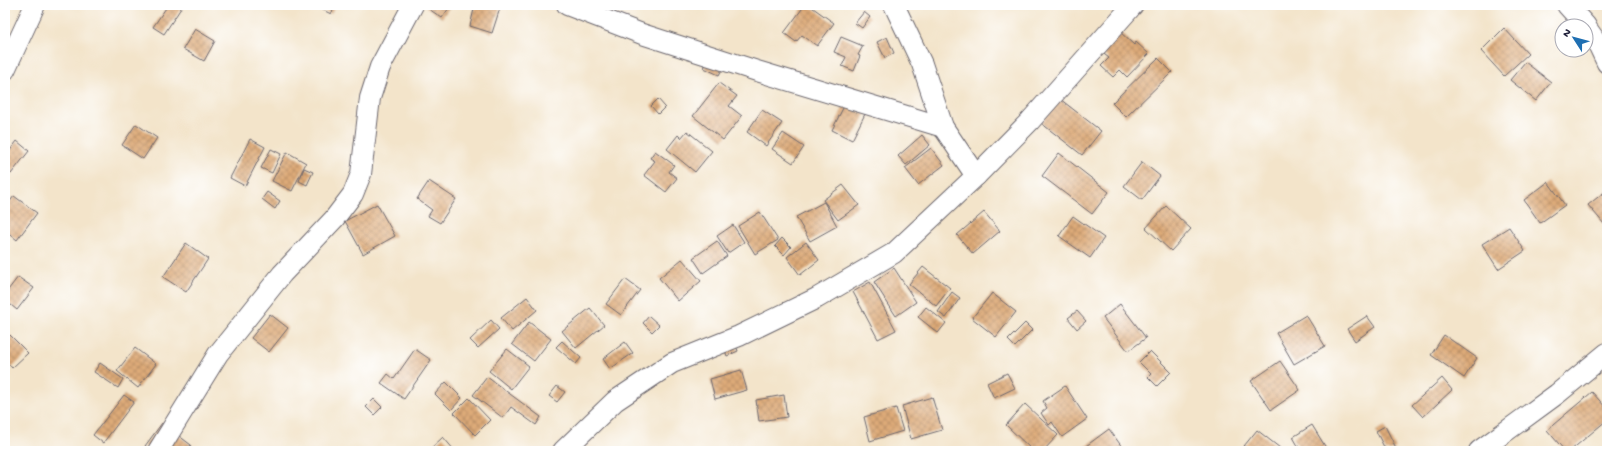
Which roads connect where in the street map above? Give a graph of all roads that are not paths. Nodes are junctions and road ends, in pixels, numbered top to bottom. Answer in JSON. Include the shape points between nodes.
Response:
{"nodes":[{"id":1,"x":35,"y":5,"type":"edge"},
{"id":2,"x":413,"y":5,"type":"edge"},
{"id":3,"x":568,"y":5,"type":"edge"},
{"id":4,"x":894,"y":5,"type":"edge"},
{"id":5,"x":1133,"y":5,"type":"edge"},
{"id":6,"x":1567,"y":5,"type":"edge"},
{"id":7,"x":1579,"y":18,"type":"edge"},
{"id":8,"x":1594,"y":38,"type":"edge"},
{"id":9,"x":1607,"y":63,"type":"edge"},
{"id":10,"x":5,"y":70,"type":"edge"},
{"id":11,"x":943,"y":127,"type":"junction"},
{"id":12,"x":976,"y":176,"type":"junction"},
{"id":13,"x":1607,"y":353,"type":"edge"},
{"id":14,"x":158,"y":451,"type":"edge"},
{"id":15,"x":563,"y":451,"type":"edge"},
{"id":16,"x":1479,"y":451,"type":"edge"}],
"edges":[{"from":1,"to":10,"type":"street"},
{"from":2,"to":14,"type":"street","via":[[380,67],[370,98],[361,174],[353,194],[334,219],[282,274],[218,354]]},
{"from":3,"to":11,"type":"street","via":[[642,34]]},
{"from":4,"to":11,"type":"street","via":[[922,64]]},
{"from":5,"to":12,"type":"street","via":[[1030,121]]},
{"from":6,"to":7,"type":"street"},
{"from":8,"to":9,"type":"street"},
{"from":11,"to":12,"type":"street"},
{"from":12,"to":15,"type":"street","via":[[894,253],[817,298],[739,336],[672,363],[615,400]]},
{"from":13,"to":16,"type":"street","via":[[1551,399]]}]}
